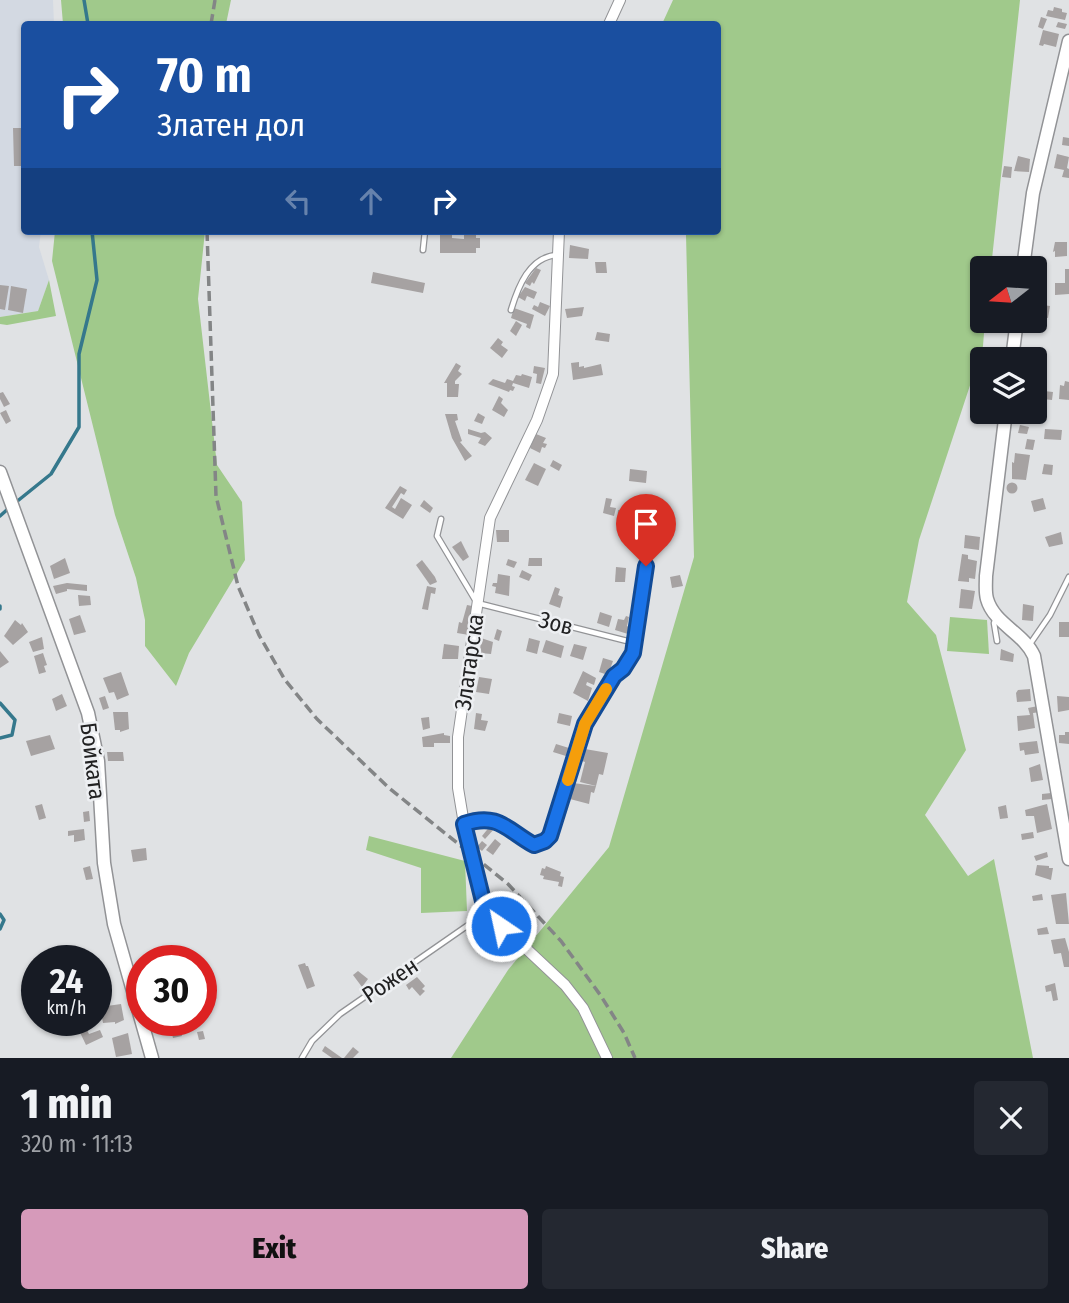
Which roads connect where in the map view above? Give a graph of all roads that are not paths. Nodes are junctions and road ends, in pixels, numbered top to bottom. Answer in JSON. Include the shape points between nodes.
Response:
{"nodes":[{"id":1,"x":620,"y":0,"type":"edge"},
{"id":2,"x":610,"y":21,"type":"edge"},
{"id":3,"x":1069,"y":41,"type":"edge"},
{"id":4,"x":424,"y":235,"type":"edge"},
{"id":5,"x":559,"y":235,"type":"edge"},
{"id":6,"x":422,"y":250,"type":"dead end"},
{"id":7,"x":557,"y":255,"type":"junction"},
{"id":8,"x":1025,"y":256,"type":"edge"},
{"id":9,"x":511,"y":310,"type":"dead end"},
{"id":10,"x":1004,"y":424,"type":"edge"},
{"id":11,"x":0,"y":472,"type":"edge"},
{"id":12,"x":442,"y":519,"type":"dead end"},
{"id":13,"x":649,"y":540,"type":"dead end"},
{"id":14,"x":1069,"y":577,"type":"edge"},
{"id":15,"x":477,"y":603,"type":"junction"},
{"id":16,"x":997,"y":615,"type":"junction"},
{"id":17,"x":997,"y":641,"type":"dead end"},
{"id":18,"x":635,"y":643,"type":"junction"},
{"id":19,"x":1029,"y":645,"type":"junction"},
{"id":20,"x":464,"y":824,"type":"junction"},
{"id":21,"x":1069,"y":859,"type":"edge"},
{"id":22,"x":487,"y":912,"type":"junction"},
{"id":23,"x":152,"y":1058,"type":"edge"},
{"id":24,"x":302,"y":1058,"type":"edge"},
{"id":25,"x":607,"y":1058,"type":"edge"}],
"edges":[{"from":1,"to":2,"type":"street"},
{"from":3,"to":8,"type":"street","via":[[1033,193]]},
{"from":4,"to":6,"type":"lane"},
{"from":5,"to":7,"type":"street","name":"Златарска"},
{"from":7,"to":9,"type":"lane","via":[[547,256],[530,269]]},
{"from":7,"to":15,"type":"street","name":"Златарска","via":[[553,374],[537,420],[490,518]]},
{"from":10,"to":16,"type":"street","via":[[986,576],[986,596]]},
{"from":11,"to":23,"type":"street","name":"Бойката","via":[[88,713],[98,761],[104,863],[113,915]]},
{"from":12,"to":15,"type":"lane","via":[[437,536]]},
{"from":13,"to":18,"type":"lane"},
{"from":14,"to":19,"type":"lane"},
{"from":15,"to":18,"type":"lane","name":"Зов"},
{"from":15,"to":20,"type":"street","name":"Златарска","via":[[458,737],[458,788]]},
{"from":16,"to":17,"type":"lane"},
{"from":16,"to":19,"type":"street"},
{"from":18,"to":20,"type":"lane","via":[[633,653],[585,724],[550,836],[534,845],[492,820]]},
{"from":19,"to":21,"type":"street"},
{"from":20,"to":22,"type":"street","name":"Златарска"},
{"from":22,"to":24,"type":"lane","name":"Рожен","via":[[340,1014],[312,1041]]},
{"from":22,"to":25,"type":"street","via":[[565,985],[583,1008]]}]}
